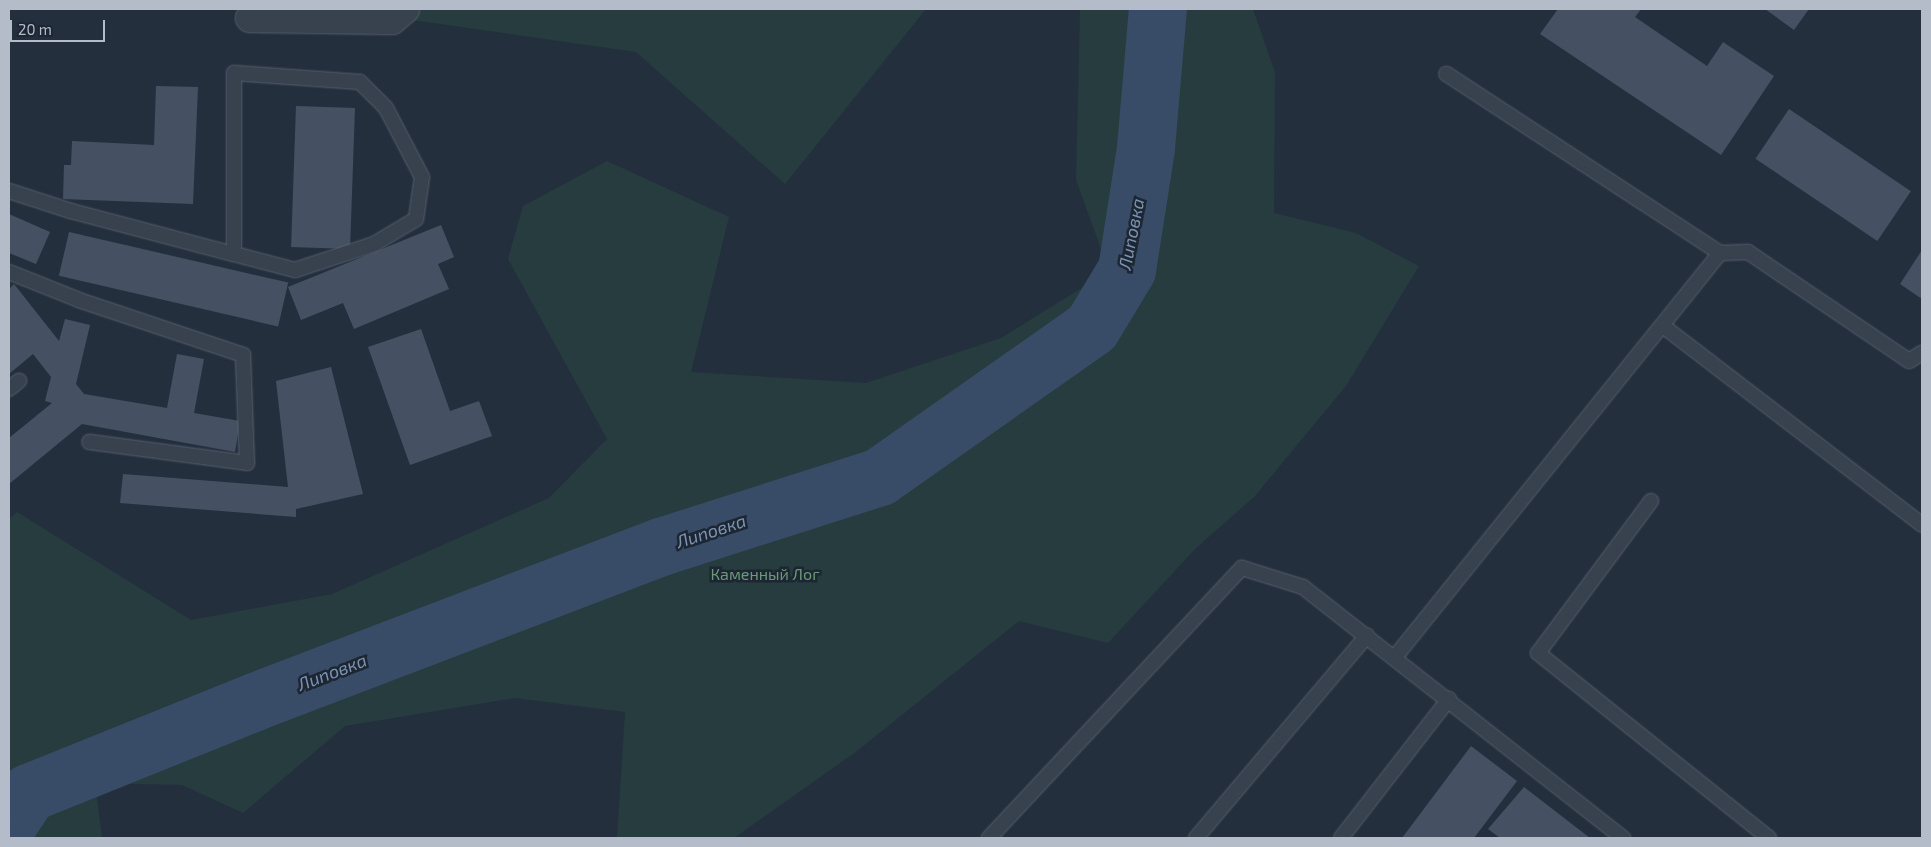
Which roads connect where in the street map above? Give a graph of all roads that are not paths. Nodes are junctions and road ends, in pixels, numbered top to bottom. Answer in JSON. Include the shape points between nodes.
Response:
{"nodes":[{"id":1,"x":405,"y":9,"type":"edge"},
{"id":2,"x":250,"y":18,"type":"dead end"},
{"id":3,"x":1446,"y":74,"type":"dead end"},
{"id":4,"x":9,"y":191,"type":"edge"},
{"id":5,"x":1720,"y":253,"type":"junction"},
{"id":6,"x":234,"y":254,"type":"junction"},
{"id":7,"x":9,"y":272,"type":"edge"},
{"id":8,"x":1663,"y":326,"type":"junction"},
{"id":9,"x":1922,"y":353,"type":"edge"},
{"id":10,"x":89,"y":442,"type":"dead end"},
{"id":11,"x":1651,"y":501,"type":"dead end"},
{"id":12,"x":1922,"y":525,"type":"edge"},
{"id":13,"x":1367,"y":636,"type":"junction"},
{"id":14,"x":1395,"y":657,"type":"junction"},
{"id":15,"x":1449,"y":700,"type":"junction"},
{"id":16,"x":989,"y":838,"type":"edge"},
{"id":17,"x":1196,"y":838,"type":"edge"},
{"id":18,"x":1341,"y":838,"type":"edge"},
{"id":19,"x":1623,"y":838,"type":"edge"},
{"id":20,"x":1769,"y":838,"type":"edge"}],
"edges":[{"from":1,"to":2,"type":"street","via":[[392,20]]},
{"from":3,"to":5,"type":"lane"},
{"from":4,"to":6,"type":"lane"},
{"from":5,"to":8,"type":"lane"},
{"from":5,"to":9,"type":"lane","via":[[1748,252],[1908,361]]},
{"from":6,"to":6,"type":"lane","via":[[294,270],[374,244],[416,219],[422,177],[386,108],[360,82],[234,73]]},
{"from":7,"to":10,"type":"lane","via":[[78,300],[243,355],[247,463]]},
{"from":8,"to":12,"type":"lane"},
{"from":8,"to":14,"type":"lane"},
{"from":11,"to":20,"type":"lane","via":[[1538,653]]},
{"from":13,"to":14,"type":"lane"},
{"from":13,"to":16,"type":"lane","via":[[1303,587],[1242,568]]},
{"from":13,"to":17,"type":"lane"},
{"from":14,"to":15,"type":"lane"},
{"from":15,"to":18,"type":"lane"},
{"from":15,"to":19,"type":"lane"}]}
